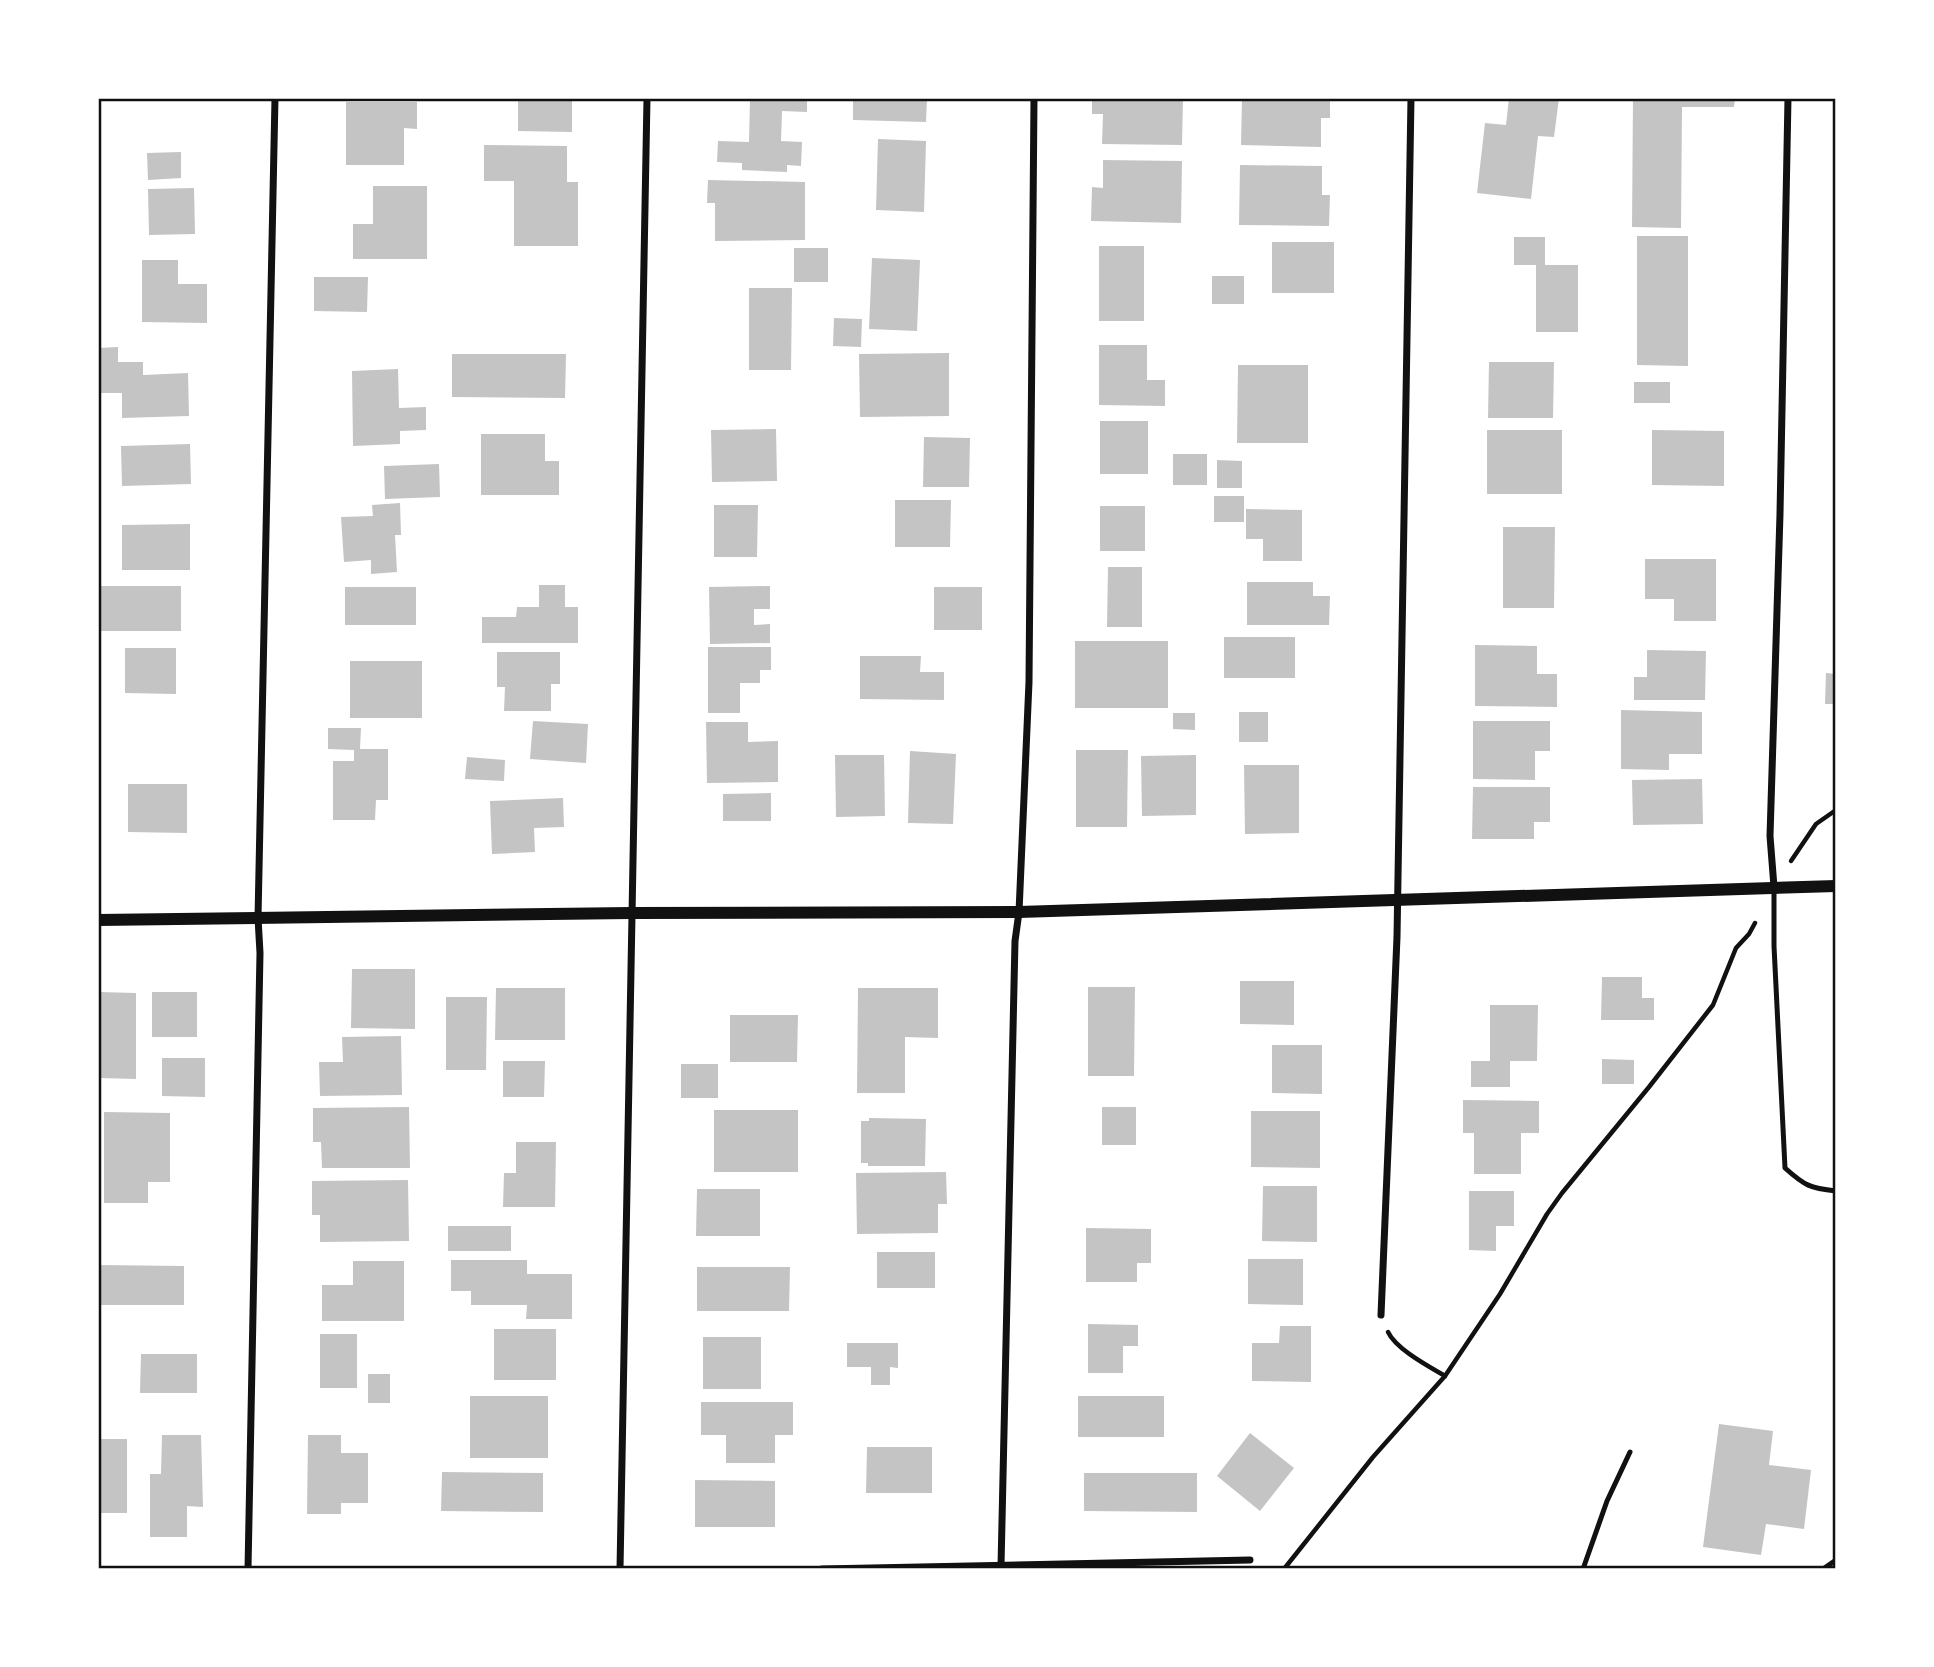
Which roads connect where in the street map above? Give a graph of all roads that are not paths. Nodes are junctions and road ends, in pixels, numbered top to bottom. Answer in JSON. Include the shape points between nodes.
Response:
{"nodes":[{"id":1,"x":275,"y":98,"type":"edge"},
{"id":2,"x":647,"y":98,"type":"edge"},
{"id":3,"x":1034,"y":98,"type":"edge"},
{"id":4,"x":1411,"y":98,"type":"edge"},
{"id":5,"x":1788,"y":98,"type":"edge"},
{"id":6,"x":1836,"y":886,"type":"edge"},
{"id":7,"x":1774,"y":887,"type":"junction"},
{"id":8,"x":1397,"y":901,"type":"junction"},
{"id":9,"x":1019,"y":912,"type":"junction"},
{"id":10,"x":631,"y":913,"type":"junction"},
{"id":11,"x":258,"y":918,"type":"junction"},
{"id":12,"x":98,"y":920,"type":"edge"},
{"id":13,"x":1836,"y":1191,"type":"edge"},
{"id":14,"x":1381,"y":1315,"type":"road end"},
{"id":15,"x":1630,"y":1452,"type":"dead end"},
{"id":16,"x":1250,"y":1560,"type":"dead end"},
{"id":17,"x":1836,"y":1560,"type":"edge"},
{"id":18,"x":1001,"y":1566,"type":"junction"},
{"id":19,"x":248,"y":1569,"type":"edge"},
{"id":20,"x":620,"y":1569,"type":"edge"},
{"id":21,"x":822,"y":1569,"type":"edge"},
{"id":22,"x":1583,"y":1569,"type":"edge"},
{"id":23,"x":1823,"y":1569,"type":"edge"}],
"edges":[{"from":1,"to":11,"type":"street"},
{"from":2,"to":10,"type":"street"},
{"from":3,"to":9,"type":"street","via":[[1029,682]]},
{"from":4,"to":8,"type":"street"},
{"from":5,"to":7,"type":"street","via":[[1770,836]]},
{"from":6,"to":7,"type":"street"},
{"from":7,"to":8,"type":"street"},
{"from":7,"to":13,"type":"lane","via":[[1786,1168],[1812,1188]]},
{"from":8,"to":9,"type":"street"},
{"from":8,"to":14,"type":"street"},
{"from":9,"to":10,"type":"street"},
{"from":9,"to":18,"type":"street"},
{"from":10,"to":11,"type":"street"},
{"from":10,"to":20,"type":"street"},
{"from":11,"to":12,"type":"street"},
{"from":11,"to":19,"type":"street"},
{"from":15,"to":22,"type":"lane"},
{"from":16,"to":18,"type":"street"},
{"from":17,"to":23,"type":"lane"},
{"from":18,"to":21,"type":"street"}]}
